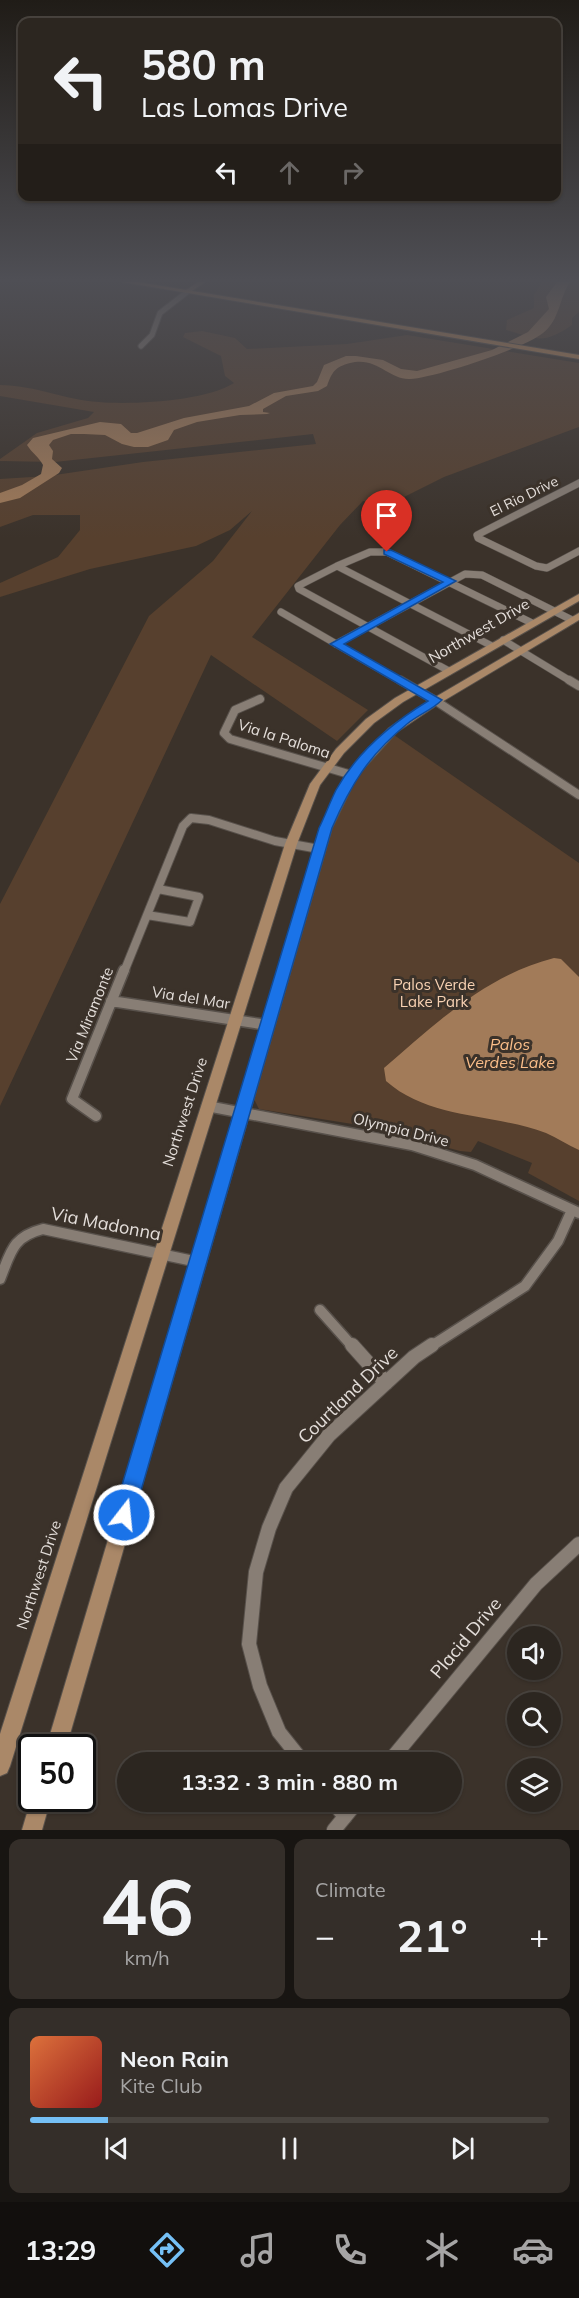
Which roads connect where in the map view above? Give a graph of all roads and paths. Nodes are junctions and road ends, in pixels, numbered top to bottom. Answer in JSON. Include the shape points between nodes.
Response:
{"nodes":[{"id":1,"x":579,"y":483,"type":"edge"},
{"id":2,"x":579,"y":550,"type":"edge"},
{"id":3,"x":337,"y":566,"type":"junction"},
{"id":4,"x":451,"y":581,"type":"junction"},
{"id":5,"x":579,"y":597,"type":"edge"},
{"id":6,"x":410,"y":604,"type":"junction"},
{"id":7,"x":554,"y":611,"type":"junction"},
{"id":8,"x":281,"y":612,"type":"dead end"},
{"id":9,"x":576,"y":618,"type":"edge"},
{"id":10,"x":532,"y":623,"type":"junction"},
{"id":11,"x":367,"y":627,"type":"junction"},
{"id":12,"x":503,"y":640,"type":"junction"},
{"id":13,"x":336,"y":644,"type":"junction"},
{"id":14,"x":492,"y":646,"type":"junction"},
{"id":15,"x":520,"y":651,"type":"junction"},
{"id":16,"x":448,"y":671,"type":"junction"},
{"id":17,"x":579,"y":686,"type":"edge"},
{"id":18,"x":416,"y":691,"type":"junction"},
{"id":19,"x":260,"y":699,"type":"dead end"},
{"id":20,"x":436,"y":700,"type":"junction"},
{"id":21,"x":326,"y":767,"type":"junction"},
{"id":22,"x":352,"y":775,"type":"junction"},
{"id":23,"x":579,"y":795,"type":"edge"},
{"id":24,"x":291,"y":844,"type":"junction"},
{"id":25,"x":319,"y":849,"type":"junction"},
{"id":26,"x":158,"y":889,"type":"junction"},
{"id":27,"x":147,"y":915,"type":"junction"},
{"id":28,"x":111,"y":1001,"type":"junction"},
{"id":29,"x":236,"y":1021,"type":"junction"},
{"id":30,"x":267,"y":1024,"type":"junction"},
{"id":31,"x":207,"y":1106,"type":"junction"},
{"id":32,"x":241,"y":1112,"type":"junction"},
{"id":33,"x":96,"y":1116,"type":"dead end"},
{"id":34,"x":576,"y":1212,"type":"edge"},
{"id":35,"x":160,"y":1253,"type":"junction"},
{"id":36,"x":198,"y":1262,"type":"junction"},
{"id":37,"x":0,"y":1279,"type":"edge"},
{"id":38,"x":320,"y":1310,"type":"dead end"},
{"id":39,"x":386,"y":1383,"type":"junction"},
{"id":40,"x":579,"y":1544,"type":"edge"},
{"id":41,"x":60,"y":1734,"type":"edge"},
{"id":42,"x":295,"y":1752,"type":"edge"},
{"id":43,"x":397,"y":1752,"type":"edge"},
{"id":44,"x":0,"y":1766,"type":"edge"},
{"id":45,"x":37,"y":1812,"type":"edge"},
{"id":46,"x":341,"y":1812,"type":"edge"},
{"id":47,"x":349,"y":1812,"type":"edge"},
{"id":48,"x":345,"y":1817,"type":"junction"},
{"id":49,"x":32,"y":1830,"type":"edge"},
{"id":50,"x":334,"y":1830,"type":"edge"}],
"edges":[{"from":1,"to":2,"type":"street","name":"El Rio Drive","via":[[477,535],[547,568]]},
{"from":3,"to":4,"type":"street","via":[[381,550]]},
{"from":3,"to":6,"type":"street"},
{"from":3,"to":11,"type":"street","via":[[298,586],[299,590]]},
{"from":4,"to":6,"type":"street"},
{"from":4,"to":7,"type":"street","via":[[465,574],[482,575]]},
{"from":4,"to":10,"type":"street"},
{"from":5,"to":7,"type":"main road","name":"Northwest Drive"},
{"from":6,"to":11,"type":"street"},
{"from":6,"to":14,"type":"street"},
{"from":7,"to":9,"type":"street"},
{"from":7,"to":10,"type":"main road","name":"Northwest Drive"},
{"from":8,"to":13,"type":"street"},
{"from":9,"to":15,"type":"main road"},
{"from":10,"to":12,"type":"main road","name":"Northwest Drive"},
{"from":11,"to":13,"type":"street"},
{"from":11,"to":16,"type":"street"},
{"from":12,"to":14,"type":"main road","name":"Northwest Drive"},
{"from":12,"to":15,"type":"street"},
{"from":13,"to":18,"type":"street"},
{"from":14,"to":16,"type":"main road","name":"Northwest Drive"},
{"from":15,"to":17,"type":"street"},
{"from":15,"to":20,"type":"main road"},
{"from":16,"to":18,"type":"main road","name":"Northwest Drive"},
{"from":18,"to":20,"type":"street"},
{"from":18,"to":21,"type":"main road","name":"Northwest Drive","via":[[370,721]]},
{"from":19,"to":21,"type":"street","name":"Via la Paloma","via":[[235,710],[224,733],[230,739]]},
{"from":20,"to":22,"type":"main road","via":[[393,730]]},
{"from":20,"to":23,"type":"street"},
{"from":21,"to":22,"type":"street","name":"Via la Paloma"},
{"from":21,"to":24,"type":"main road","name":"Northwest Drive"},
{"from":22,"to":25,"type":"main road","via":[[334,806]]},
{"from":24,"to":25,"type":"street","name":"Via Miramonte"},
{"from":24,"to":26,"type":"street","name":"Via Miramonte","via":[[191,818],[183,826]]},
{"from":24,"to":29,"type":"main road","name":"Northwest Drive"},
{"from":25,"to":30,"type":"main road"},
{"from":26,"to":27,"type":"street","name":"Via Miramonte"},
{"from":26,"to":27,"type":"street","via":[[199,897],[190,922]]},
{"from":27,"to":28,"type":"street","name":"Via Miramonte"},
{"from":28,"to":29,"type":"street","name":"Via del Mar"},
{"from":28,"to":33,"type":"street","name":"Via Miramonte","via":[[72,1100]]},
{"from":29,"to":30,"type":"street","name":"Via del Mar"},
{"from":29,"to":31,"type":"main road","name":"Northwest Drive"},
{"from":30,"to":32,"type":"main road"},
{"from":31,"to":32,"type":"street","name":"Olympia Drive"},
{"from":31,"to":35,"type":"main road","name":"Northwest Drive"},
{"from":32,"to":34,"type":"street","name":"Olympia Drive","via":[[412,1145],[474,1165]]},
{"from":32,"to":36,"type":"main road"},
{"from":34,"to":39,"type":"street","name":"Courtland Drive","via":[[525,1286],[414,1357]]},
{"from":35,"to":36,"type":"street","name":"Via Madonna"},
{"from":35,"to":37,"type":"street","name":"Via Madonna","via":[[44,1228],[16,1239]]},
{"from":35,"to":44,"type":"main road","name":"Northwest Drive"},
{"from":36,"to":41,"type":"main road"},
{"from":38,"to":39,"type":"street"},
{"from":39,"to":42,"type":"street","name":"Courtland Drive","via":[[329,1435],[286,1488],[256,1572],[249,1644],[260,1686],[279,1731]]},
{"from":40,"to":43,"type":"street","name":"Placid Drive","via":[[536,1584]]},
{"from":45,"to":49,"type":"main road"},
{"from":46,"to":48,"type":"street"},
{"from":47,"to":48,"type":"street"},
{"from":48,"to":50,"type":"street"}]}
